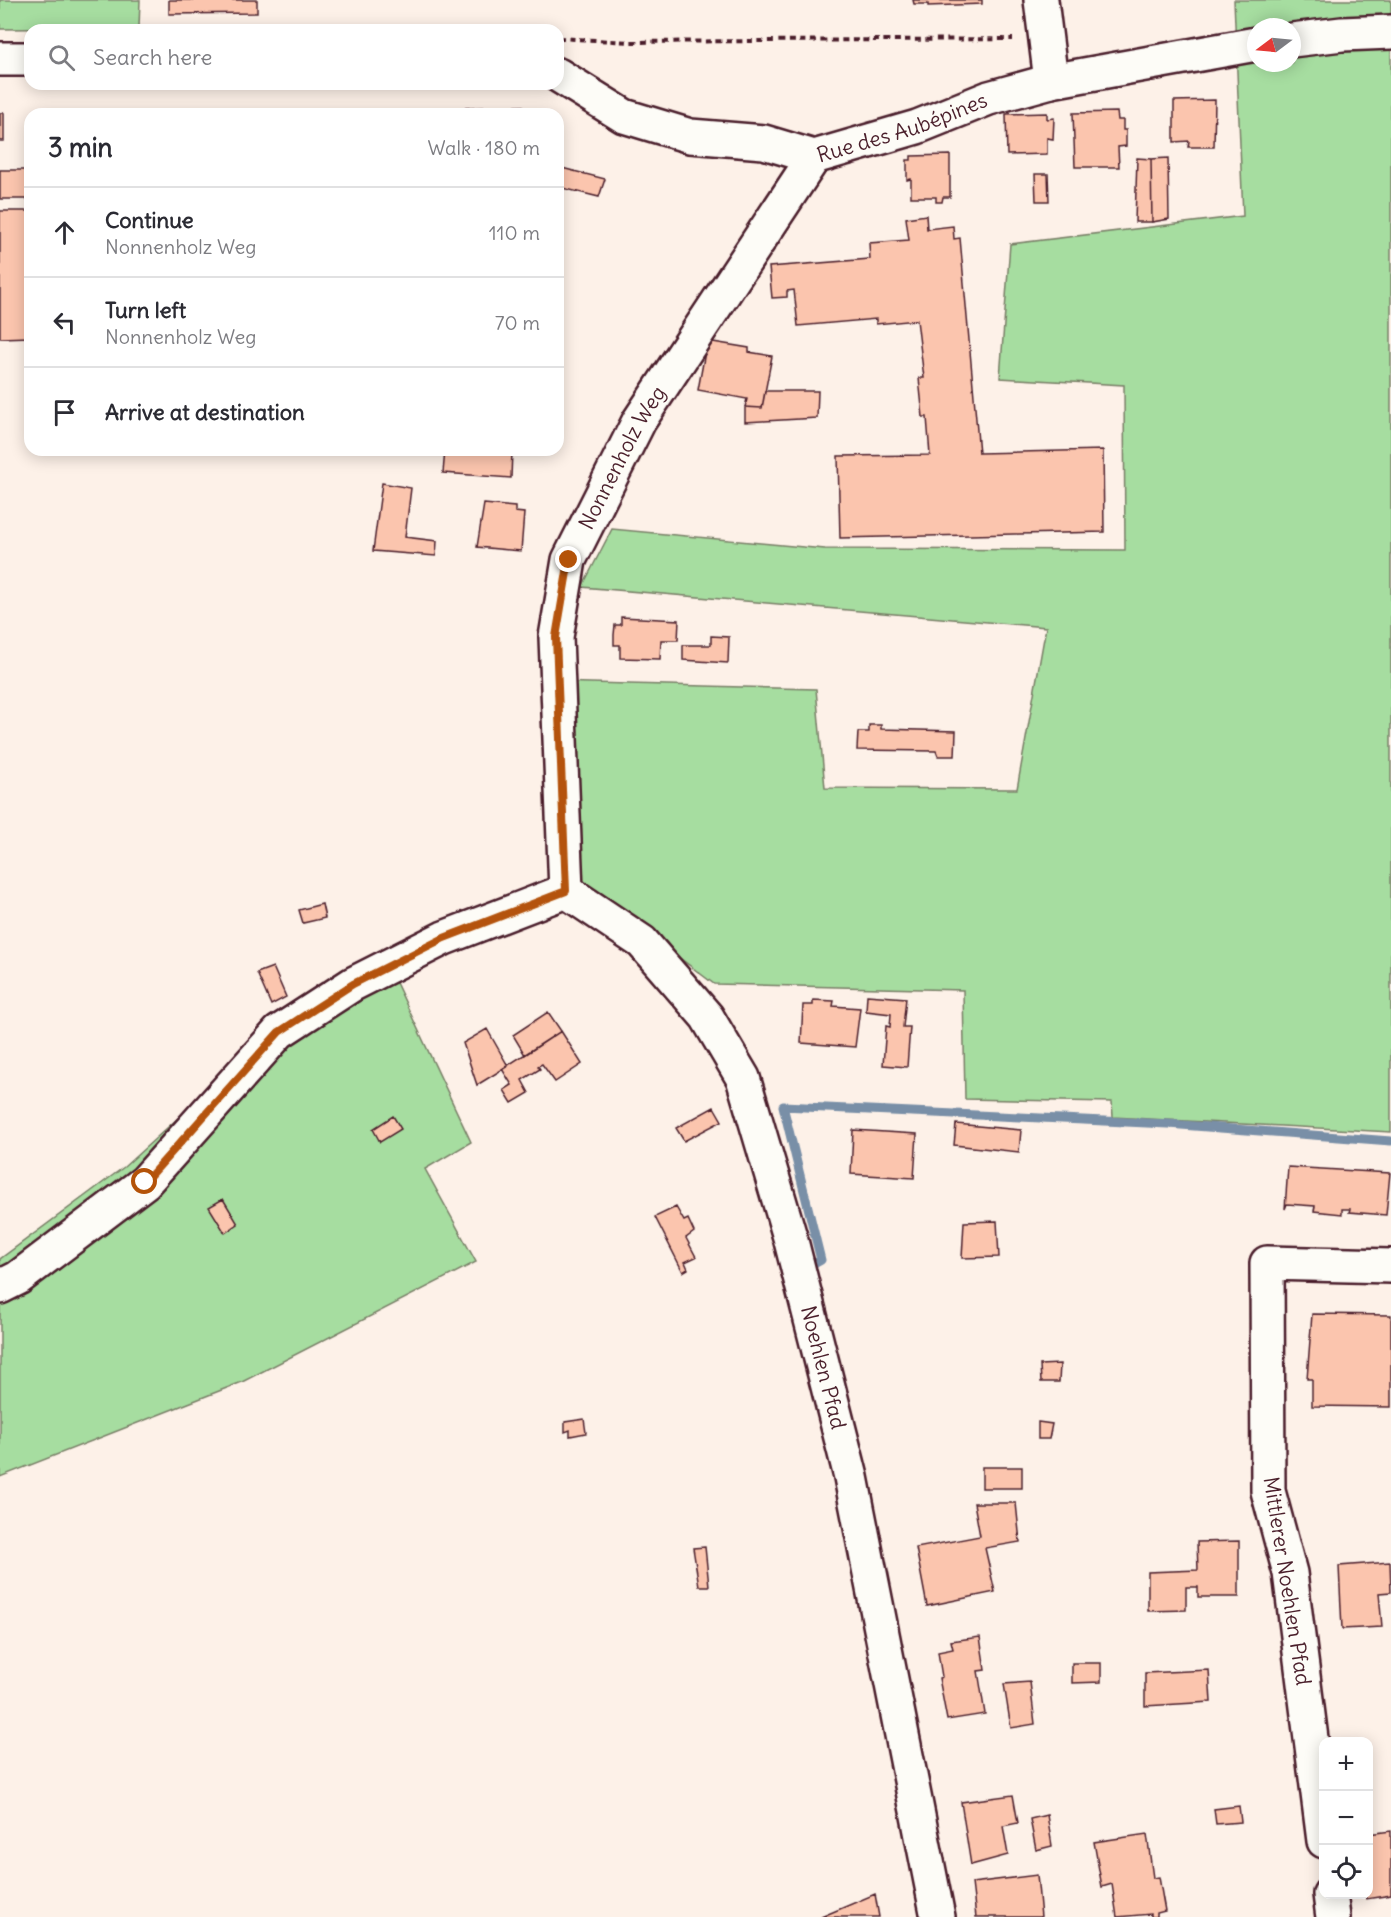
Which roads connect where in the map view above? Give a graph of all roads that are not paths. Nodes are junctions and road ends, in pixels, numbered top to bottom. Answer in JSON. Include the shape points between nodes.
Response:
{"nodes":[{"id":1,"x":1041,"y":0,"type":"edge"},
{"id":2,"x":1391,"y":32,"type":"edge"},
{"id":3,"x":1301,"y":39,"type":"edge"},
{"id":4,"x":1247,"y":46,"type":"edge"},
{"id":5,"x":0,"y":59,"type":"edge"},
{"id":6,"x":24,"y":59,"type":"edge"},
{"id":7,"x":564,"y":79,"type":"edge"},
{"id":8,"x":1051,"y":81,"type":"junction"},
{"id":9,"x":814,"y":157,"type":"junction"},
{"id":10,"x":566,"y":891,"type":"junction"},
{"id":11,"x":1391,"y":1266,"type":"edge"},
{"id":12,"x":0,"y":1287,"type":"edge"},
{"id":13,"x":1319,"y":1809,"type":"edge"},
{"id":14,"x":1331,"y":1899,"type":"edge"},
{"id":15,"x":938,"y":1917,"type":"edge"},
{"id":16,"x":1333,"y":1917,"type":"edge"}],
"edges":[{"from":1,"to":8,"type":"street"},
{"from":2,"to":3,"type":"street"},
{"from":4,"to":8,"type":"street","name":"Rue des Aubépines"},
{"from":5,"to":6,"type":"street"},
{"from":7,"to":9,"type":"street","name":"Rue des Aubépines","via":[[624,116],[690,136],[764,142]]},
{"from":8,"to":9,"type":"street","name":"Rue des Aubépines","via":[[988,98],[917,128]]},
{"from":9,"to":10,"type":"street","name":"Nonnenholz Weg","via":[[639,421],[569,560],[556,637]]},
{"from":10,"to":12,"type":"street","via":[[444,938],[353,984],[279,1032],[145,1182],[18,1278]]},
{"from":10,"to":15,"type":"street","name":"Noehlen Pfad","via":[[642,942],[707,1017],[743,1078],[790,1237],[850,1477]]},
{"from":11,"to":13,"type":"street","name":"Mittlerer Noehlen Pfad","via":[[1267,1263],[1268,1491],[1290,1573]]},
{"from":14,"to":16,"type":"street"}]}
